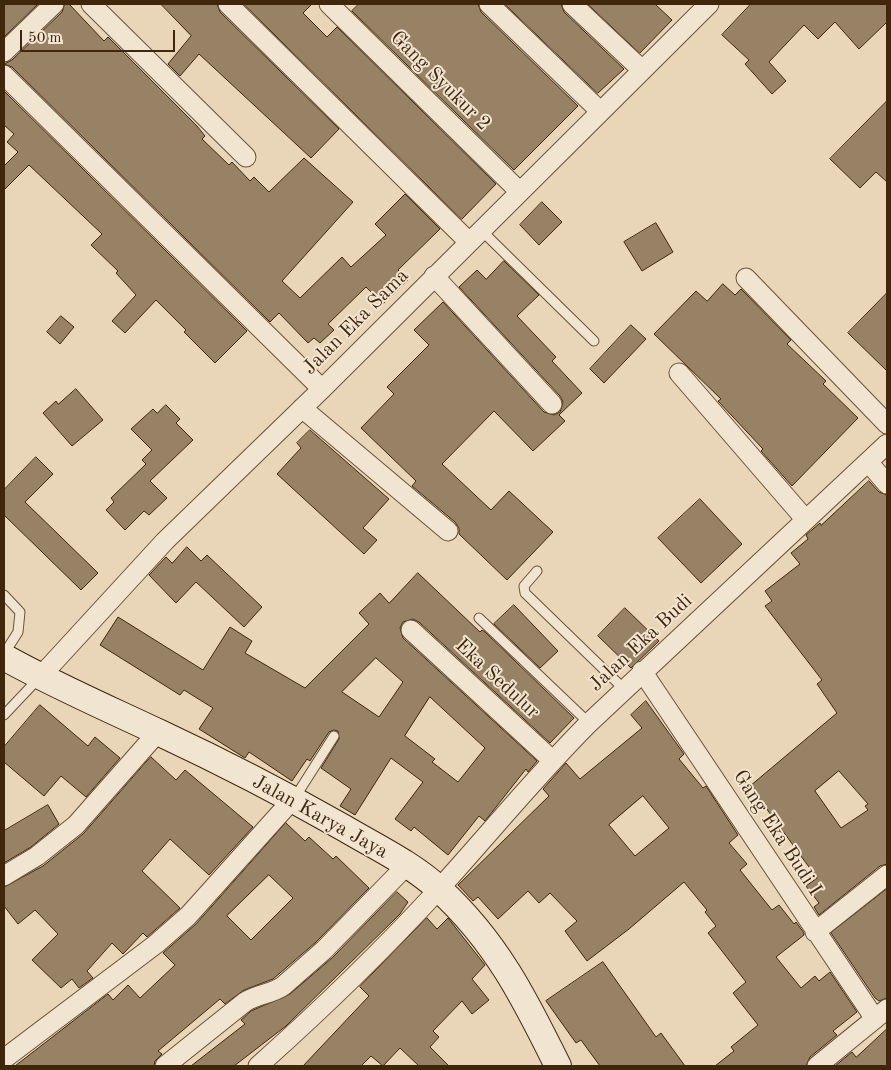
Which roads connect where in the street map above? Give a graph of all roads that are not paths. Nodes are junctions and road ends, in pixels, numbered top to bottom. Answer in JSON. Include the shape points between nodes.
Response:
{"nodes":[{"id":1,"x":54,"y":4,"type":"edge"},
{"id":2,"x":91,"y":4,"type":"edge"},
{"id":3,"x":228,"y":4,"type":"edge"},
{"id":4,"x":329,"y":4,"type":"edge"},
{"id":5,"x":489,"y":4,"type":"edge"},
{"id":6,"x":572,"y":4,"type":"edge"},
{"id":7,"x":709,"y":4,"type":"edge"},
{"id":8,"x":4,"y":52,"type":"edge"},
{"id":9,"x":642,"y":70,"type":"junction"},
{"id":10,"x":4,"y":75,"type":"edge"},
{"id":11,"x":600,"y":111,"type":"junction"},
{"id":12,"x":246,"y":157,"type":"dead end"},
{"id":13,"x":519,"y":191,"type":"junction"},
{"id":14,"x":475,"y":236,"type":"junction"},
{"id":15,"x":434,"y":276,"type":"junction"},
{"id":16,"x":746,"y":278,"type":"dead end"},
{"id":17,"x":594,"y":341,"type":"dead end"},
{"id":18,"x":679,"y":373,"type":"dead end"},
{"id":19,"x":322,"y":389,"type":"junction"},
{"id":20,"x":552,"y":404,"type":"dead end"},
{"id":21,"x":302,"y":408,"type":"junction"},
{"id":22,"x":887,"y":424,"type":"edge"},
{"id":23,"x":887,"y":444,"type":"edge"},
{"id":24,"x":868,"y":462,"type":"junction"},
{"id":25,"x":887,"y":484,"type":"edge"},
{"id":26,"x":806,"y":520,"type":"junction"},
{"id":27,"x":448,"y":532,"type":"dead end"},
{"id":28,"x":537,"y":571,"type":"dead end"},
{"id":29,"x":4,"y":595,"type":"edge"},
{"id":30,"x":479,"y":618,"type":"dead end"},
{"id":31,"x":411,"y":630,"type":"dead end"},
{"id":32,"x":4,"y":655,"type":"edge"},
{"id":33,"x":642,"y":671,"type":"junction"},
{"id":34,"x":40,"y":677,"type":"junction"},
{"id":35,"x":624,"y":689,"type":"junction"},
{"id":36,"x":4,"y":715,"type":"edge"},
{"id":37,"x":589,"y":723,"type":"junction"},
{"id":38,"x":158,"y":732,"type":"junction"},
{"id":39,"x":334,"y":736,"type":"dead end"},
{"id":40,"x":552,"y":760,"type":"junction"},
{"id":41,"x":294,"y":799,"type":"junction"},
{"id":42,"x":407,"y":865,"type":"junction"},
{"id":43,"x":887,"y":875,"type":"edge"},
{"id":44,"x":4,"y":876,"type":"edge"},
{"id":45,"x":439,"y":889,"type":"junction"},
{"id":46,"x":814,"y":932,"type":"junction"},
{"id":47,"x":881,"y":1014,"type":"edge"},
{"id":48,"x":4,"y":1059,"type":"edge"},
{"id":49,"x":165,"y":1066,"type":"edge"},
{"id":50,"x":258,"y":1066,"type":"edge"},
{"id":51,"x":558,"y":1066,"type":"edge"},
{"id":52,"x":817,"y":1066,"type":"edge"}],
"edges":[{"from":1,"to":8,"type":"street"},
{"from":2,"to":12,"type":"street"},
{"from":3,"to":14,"type":"street"},
{"from":4,"to":13,"type":"street","name":"Gang Syukur 2"},
{"from":5,"to":11,"type":"street"},
{"from":6,"to":9,"type":"street"},
{"from":7,"to":9,"type":"street","name":"Jalan Eka Sama"},
{"from":9,"to":11,"type":"street","name":"Jalan Eka Sama"},
{"from":10,"to":19,"type":"street"},
{"from":11,"to":13,"type":"street","name":"Jalan Eka Sama"},
{"from":13,"to":14,"type":"street","name":"Jalan Eka Sama"},
{"from":14,"to":15,"type":"street","name":"Jalan Eka Sama"},
{"from":14,"to":17,"type":"lane"},
{"from":15,"to":19,"type":"street","name":"Jalan Eka Sama"},
{"from":15,"to":20,"type":"street"},
{"from":16,"to":22,"type":"street"},
{"from":18,"to":26,"type":"street"},
{"from":19,"to":21,"type":"street","name":"Jalan Eka Sama"},
{"from":21,"to":27,"type":"street"},
{"from":21,"to":34,"type":"street","name":"Jalan Eka Sama","via":[[166,541]]},
{"from":23,"to":24,"type":"street","name":"Jalan Eka Budi"},
{"from":24,"to":25,"type":"street"},
{"from":24,"to":26,"type":"street","name":"Jalan Eka Budi"},
{"from":26,"to":33,"type":"street","name":"Jalan Eka Budi"},
{"from":28,"to":35,"type":"lane","via":[[524,586],[525,593]]},
{"from":29,"to":32,"type":"lane","via":[[20,612],[18,632]]},
{"from":30,"to":37,"type":"lane"},
{"from":31,"to":40,"type":"street","name":"Eka Sedulur"},
{"from":32,"to":34,"type":"main road","name":"Jalan Karya Jaya"},
{"from":33,"to":35,"type":"street","name":"Jalan Eka Budi"},
{"from":33,"to":46,"type":"street","name":"Gang Eka Budi I"},
{"from":34,"to":36,"type":"lane"},
{"from":34,"to":38,"type":"main road","name":"Jalan Karya Jaya"},
{"from":35,"to":37,"type":"street","name":"Jalan Eka Budi"},
{"from":37,"to":40,"type":"street","name":"Jalan Eka Budi"},
{"from":38,"to":41,"type":"main road","name":"Jalan Karya Jaya"},
{"from":38,"to":44,"type":"street","via":[[76,825],[37,856]]},
{"from":39,"to":41,"type":"lane"},
{"from":40,"to":45,"type":"street","name":"Jalan Eka Budi"},
{"from":41,"to":42,"type":"main road","name":"Jalan Karya Jaya"},
{"from":41,"to":48,"type":"street","via":[[188,916]]},
{"from":42,"to":45,"type":"main road","name":"Jalan Karya Jaya"},
{"from":42,"to":49,"type":"street","via":[[324,950],[283,986],[245,1002]]},
{"from":43,"to":46,"type":"street"},
{"from":45,"to":50,"type":"street","name":"Jalan Eka Budi","via":[[340,993]]},
{"from":45,"to":51,"type":"main road","name":"Jalan Karya Jaya","via":[[495,950],[523,993]]},
{"from":46,"to":47,"type":"street","name":"Gang Eka Budi I"},
{"from":47,"to":52,"type":"street","name":"Gang Eka Budi I"}]}
